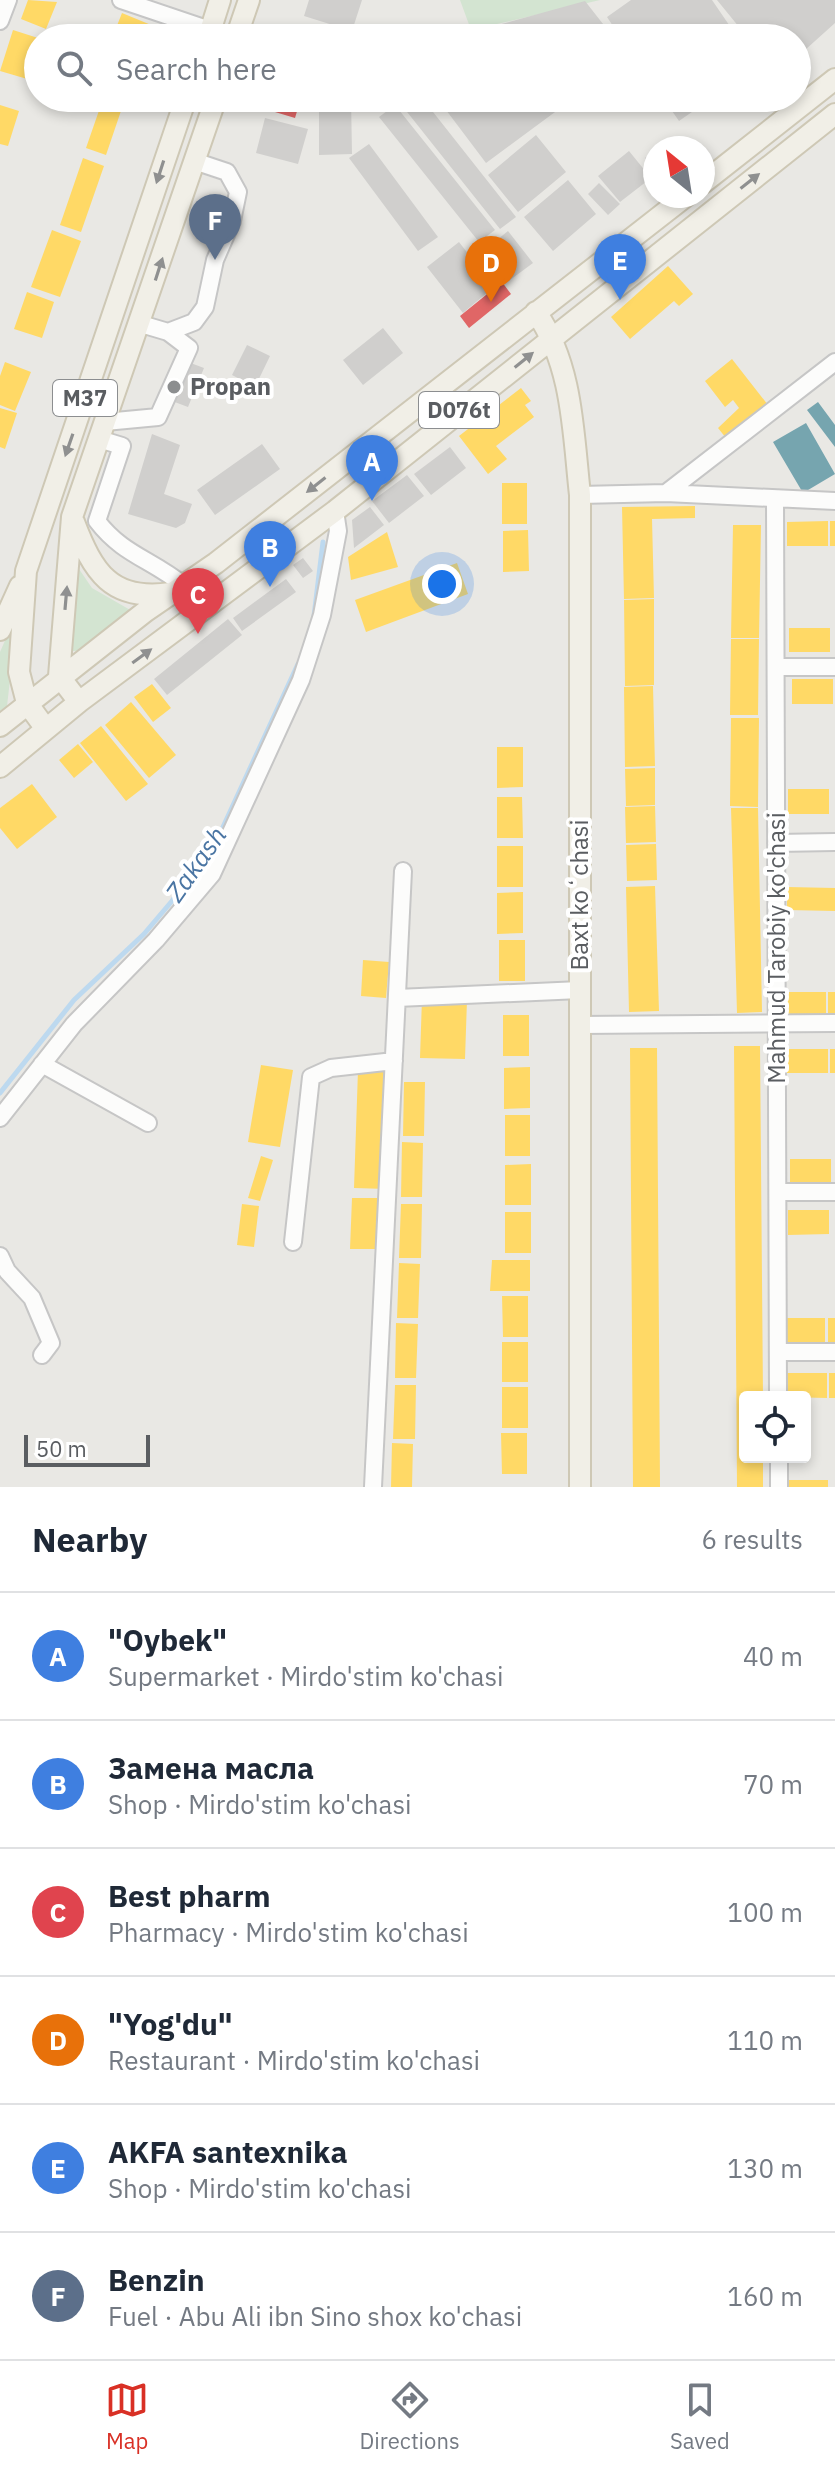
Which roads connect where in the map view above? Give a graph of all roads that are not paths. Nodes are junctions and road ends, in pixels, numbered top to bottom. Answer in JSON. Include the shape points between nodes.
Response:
{"nodes":[{"id":1,"x":8,"y":0,"type":"edge"},
{"id":2,"x":121,"y":0,"type":"edge"},
{"id":3,"x":220,"y":0,"type":"edge"},
{"id":4,"x":249,"y":0,"type":"edge"},
{"id":5,"x":0,"y":21,"type":"edge"},
{"id":6,"x":183,"y":24,"type":"edge"},
{"id":7,"x":212,"y":24,"type":"edge"},
{"id":8,"x":241,"y":24,"type":"edge"},
{"id":9,"x":835,"y":79,"type":"edge"},
{"id":10,"x":811,"y":98,"type":"edge"},
{"id":11,"x":181,"y":112,"type":"edge"},
{"id":12,"x":211,"y":112,"type":"edge"},
{"id":13,"x":793,"y":112,"type":"edge"},
{"id":14,"x":835,"y":114,"type":"edge"},
{"id":15,"x":194,"y":161,"type":"junction"},
{"id":16,"x":715,"y":174,"type":"edge"},
{"id":17,"x":670,"y":208,"type":"edge"},
{"id":18,"x":536,"y":312,"type":"junction"},
{"id":19,"x":141,"y":324,"type":"junction"},
{"id":20,"x":168,"y":332,"type":"junction"},
{"id":21,"x":553,"y":337,"type":"junction"},
{"id":22,"x":835,"y":362,"type":"edge"},
{"id":23,"x":102,"y":430,"type":"junction"},
{"id":24,"x":666,"y":493,"type":"junction"},
{"id":25,"x":580,"y":495,"type":"junction"},
{"id":26,"x":775,"y":500,"type":"junction"},
{"id":27,"x":835,"y":501,"type":"edge"},
{"id":28,"x":335,"y":511,"type":"junction"},
{"id":29,"x":72,"y":517,"type":"junction"},
{"id":30,"x":26,"y":571,"type":"junction"},
{"id":31,"x":177,"y":589,"type":"junction"},
{"id":32,"x":0,"y":630,"type":"edge"},
{"id":33,"x":776,"y":667,"type":"junction"},
{"id":34,"x":835,"y":667,"type":"edge"},
{"id":35,"x":59,"y":676,"type":"junction"},
{"id":36,"x":79,"y":702,"type":"junction"},
{"id":37,"x":27,"y":703,"type":"junction"},
{"id":38,"x":0,"y":726,"type":"edge"},
{"id":39,"x":46,"y":729,"type":"junction"},
{"id":40,"x":0,"y":767,"type":"edge"},
{"id":41,"x":835,"y":842,"type":"edge"},
{"id":42,"x":776,"y":843,"type":"junction"},
{"id":43,"x":403,"y":871,"type":"dead end"},
{"id":44,"x":580,"y":990,"type":"junction"},
{"id":45,"x":397,"y":998,"type":"junction"},
{"id":46,"x":777,"y":1022,"type":"junction"},
{"id":47,"x":835,"y":1023,"type":"edge"},
{"id":48,"x":580,"y":1025,"type":"junction"},
{"id":49,"x":394,"y":1061,"type":"junction"},
{"id":50,"x":42,"y":1064,"type":"junction"},
{"id":51,"x":0,"y":1118,"type":"edge"},
{"id":52,"x":148,"y":1123,"type":"dead end"},
{"id":53,"x":778,"y":1192,"type":"junction"},
{"id":54,"x":835,"y":1192,"type":"edge"},
{"id":55,"x":293,"y":1242,"type":"dead end"},
{"id":56,"x":0,"y":1256,"type":"edge"},
{"id":57,"x":778,"y":1352,"type":"junction"},
{"id":58,"x":835,"y":1352,"type":"edge"},
{"id":59,"x":42,"y":1355,"type":"dead end"},
{"id":60,"x":778,"y":1391,"type":"edge"},
{"id":61,"x":779,"y":1463,"type":"edge"},
{"id":62,"x":373,"y":1487,"type":"edge"},
{"id":63,"x":580,"y":1487,"type":"edge"},
{"id":64,"x":779,"y":1487,"type":"edge"}],
"edges":[{"from":1,"to":5,"type":"street"},
{"from":2,"to":6,"type":"street"},
{"from":3,"to":7,"type":"main road"},
{"from":4,"to":8,"type":"main road"},
{"from":9,"to":10,"type":"main road"},
{"from":11,"to":30,"type":"main road","number":"M37","one_way":true},
{"from":12,"to":15,"type":"main road","number":"M37"},
{"from":13,"to":16,"type":"main road"},
{"from":21,"to":14,"type":"main road","number":"D076t","one_way":true},
{"from":19,"to":15,"type":"main road","number":"M37","one_way":true},
{"from":15,"to":20,"type":"street","via":[[227,172],[238,192],[205,307],[194,322]]},
{"from":17,"to":18,"type":"main road","number":"D076t"},
{"from":18,"to":21,"type":"main road","name":"Baxt koʻchasi"},
{"from":18,"to":31,"type":"main road","number":"D076t","one_way":true},
{"from":19,"to":20,"type":"street"},
{"from":19,"to":23,"type":"main road","number":"M37"},
{"from":20,"to":23,"type":"street","via":[[189,348],[158,417]]},
{"from":21,"to":25,"type":"main road","name":"Baxt koʻchasi","via":[[568,395]]},
{"from":28,"to":21,"type":"main road","number":"D076t","one_way":true},
{"from":22,"to":24,"type":"street"},
{"from":23,"to":29,"type":"main road","number":"M37"},
{"from":23,"to":31,"type":"street","via":[[122,446],[97,521],[115,544],[162,568]]},
{"from":24,"to":25,"type":"street"},
{"from":24,"to":26,"type":"street"},
{"from":25,"to":44,"type":"main road","name":"Baxt koʻchasi"},
{"from":26,"to":27,"type":"street"},
{"from":26,"to":33,"type":"street","name":"Mahmud Tarobiy ko'chasi"},
{"from":36,"to":28,"type":"main road","number":"D076t","one_way":true},
{"from":28,"to":50,"type":"street","via":[[338,531],[322,615],[301,680],[212,874]]},
{"from":29,"to":31,"type":"main road","via":[[87,555],[105,581],[140,593]]},
{"from":35,"to":29,"type":"main road","number":"M37","one_way":true},
{"from":30,"to":32,"type":"main road","number":"M37"},
{"from":30,"to":37,"type":"main road","number":"M37","via":[[19,672]]},
{"from":31,"to":35,"type":"main road","number":"D076t"},
{"from":33,"to":34,"type":"street"},
{"from":33,"to":42,"type":"street","name":"Mahmud Tarobiy ko'chasi"},
{"from":35,"to":36,"type":"main road"},
{"from":35,"to":37,"type":"main road"},
{"from":36,"to":39,"type":"main road"},
{"from":37,"to":38,"type":"main road"},
{"from":37,"to":39,"type":"main road","number":"M37"},
{"from":39,"to":40,"type":"main road"},
{"from":41,"to":42,"type":"street"},
{"from":42,"to":46,"type":"street","name":"Mahmud Tarobiy ko'chasi"},
{"from":43,"to":45,"type":"street"},
{"from":44,"to":45,"type":"street"},
{"from":44,"to":48,"type":"main road","name":"Baxt koʻchasi"},
{"from":45,"to":49,"type":"street"},
{"from":46,"to":47,"type":"street"},
{"from":46,"to":48,"type":"street"},
{"from":46,"to":53,"type":"street","name":"Mahmud Tarobiy ko'chasi"},
{"from":48,"to":63,"type":"main road","name":"Baxt koʻchasi"},
{"from":49,"to":55,"type":"street","via":[[331,1068],[311,1077]]},
{"from":49,"to":62,"type":"street"},
{"from":50,"to":51,"type":"street"},
{"from":50,"to":52,"type":"street"},
{"from":53,"to":54,"type":"street"},
{"from":53,"to":57,"type":"street","name":"Mahmud Tarobiy ko'chasi"},
{"from":56,"to":59,"type":"street","via":[[32,1298],[51,1343]]},
{"from":57,"to":58,"type":"street"},
{"from":57,"to":60,"type":"street","name":"Mahmud Tarobiy ko'chasi"},
{"from":61,"to":64,"type":"street"}]}
